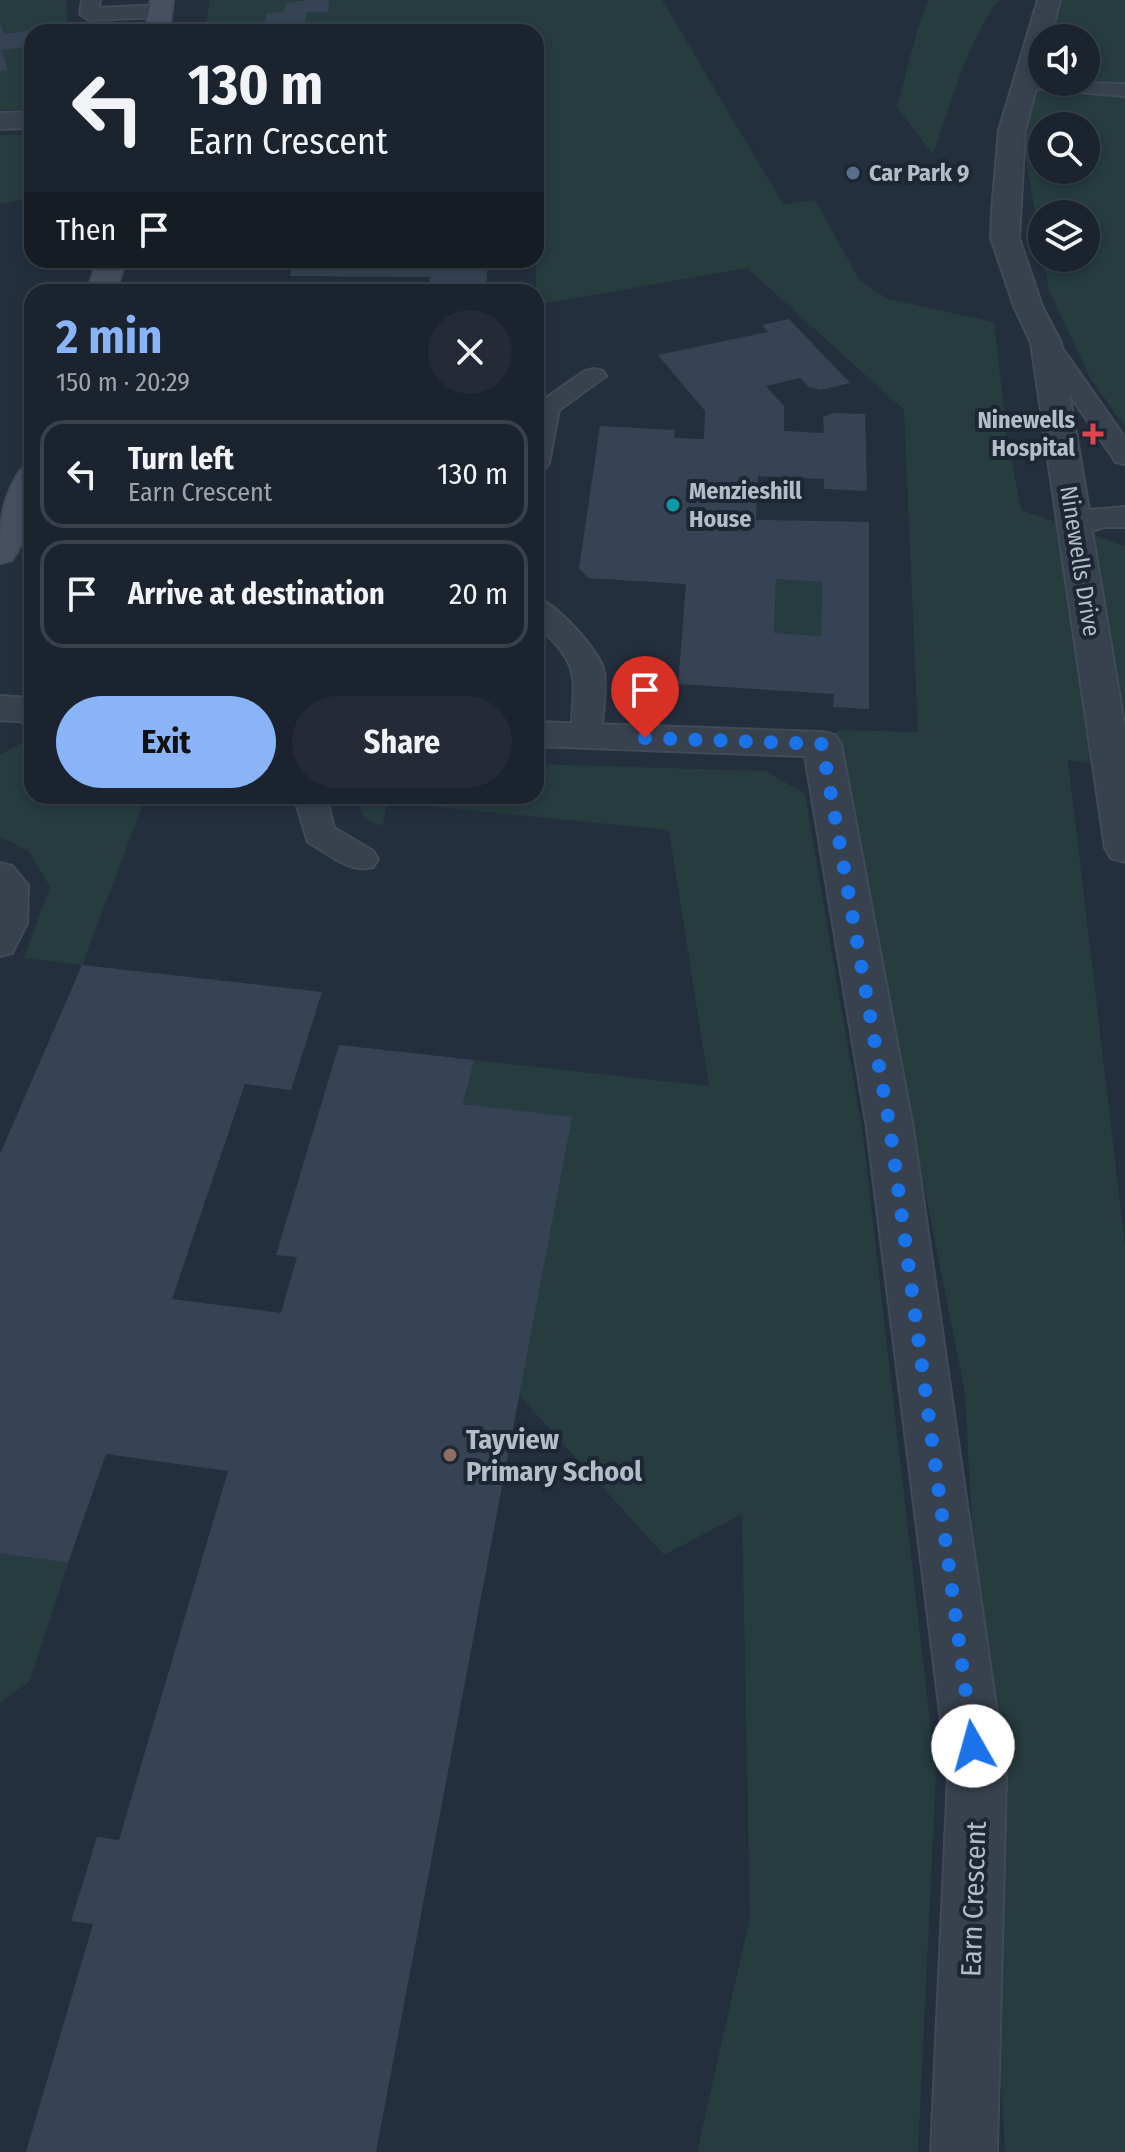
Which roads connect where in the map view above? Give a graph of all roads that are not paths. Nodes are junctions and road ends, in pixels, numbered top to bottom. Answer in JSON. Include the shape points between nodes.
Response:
{"nodes":[{"id":1,"x":91,"y":0,"type":"edge"},
{"id":2,"x":1049,"y":0,"type":"edge"},
{"id":3,"x":160,"y":14,"type":"edge"},
{"id":4,"x":1024,"y":83,"type":"junction"},
{"id":5,"x":1125,"y":90,"type":"edge"},
{"id":6,"x":24,"y":120,"type":"edge"},
{"id":7,"x":0,"y":121,"type":"edge"},
{"id":8,"x":1046,"y":343,"type":"junction"},
{"id":9,"x":594,"y":376,"type":"dead end"},
{"id":10,"x":544,"y":422,"type":"edge"},
{"id":11,"x":1125,"y":456,"type":"edge"},
{"id":12,"x":18,"y":496,"type":"edge"},
{"id":13,"x":1125,"y":517,"type":"edge"},
{"id":14,"x":1074,"y":526,"type":"junction"},
{"id":15,"x":0,"y":553,"type":"edge"},
{"id":16,"x":544,"y":615,"type":"edge"},
{"id":17,"x":0,"y":708,"type":"edge"},
{"id":18,"x":24,"y":710,"type":"edge"},
{"id":19,"x":544,"y":734,"type":"edge"},
{"id":20,"x":586,"y":736,"type":"junction"},
{"id":21,"x":312,"y":804,"type":"edge"},
{"id":22,"x":1125,"y":848,"type":"edge"},
{"id":23,"x":362,"y":859,"type":"dead end"},
{"id":24,"x":0,"y":874,"type":"edge"},
{"id":25,"x":0,"y":944,"type":"edge"},
{"id":26,"x":964,"y":2152,"type":"edge"}],
"edges":[{"from":1,"to":3,"type":"lane","via":[[89,14]]},
{"from":2,"to":4,"type":"street","name":"Ninewells Drive"},
{"from":4,"to":5,"type":"lane"},
{"from":4,"to":8,"type":"street","name":"Ninewells Drive","via":[[1012,130],[1005,238]]},
{"from":6,"to":7,"type":"street"},
{"from":8,"to":11,"type":"lane"},
{"from":8,"to":14,"type":"street","name":"Ninewells Drive"},
{"from":9,"to":10,"type":"lane","via":[[547,407]]},
{"from":12,"to":15,"type":"street"},
{"from":13,"to":14,"type":"street","via":[[1101,517]]},
{"from":14,"to":22,"type":"street","name":"Ninewells Drive"},
{"from":16,"to":20,"type":"lane","via":[[570,640],[589,670]]},
{"from":17,"to":18,"type":"street"},
{"from":19,"to":20,"type":"street","name":"Earn Crescent"},
{"from":20,"to":26,"type":"street","name":"Earn Crescent","via":[[822,744],[890,1128],[977,1777]]},
{"from":21,"to":23,"type":"lane","via":[[319,834]]},
{"from":24,"to":25,"type":"lane","via":[[12,885],[10,923]]}]}
